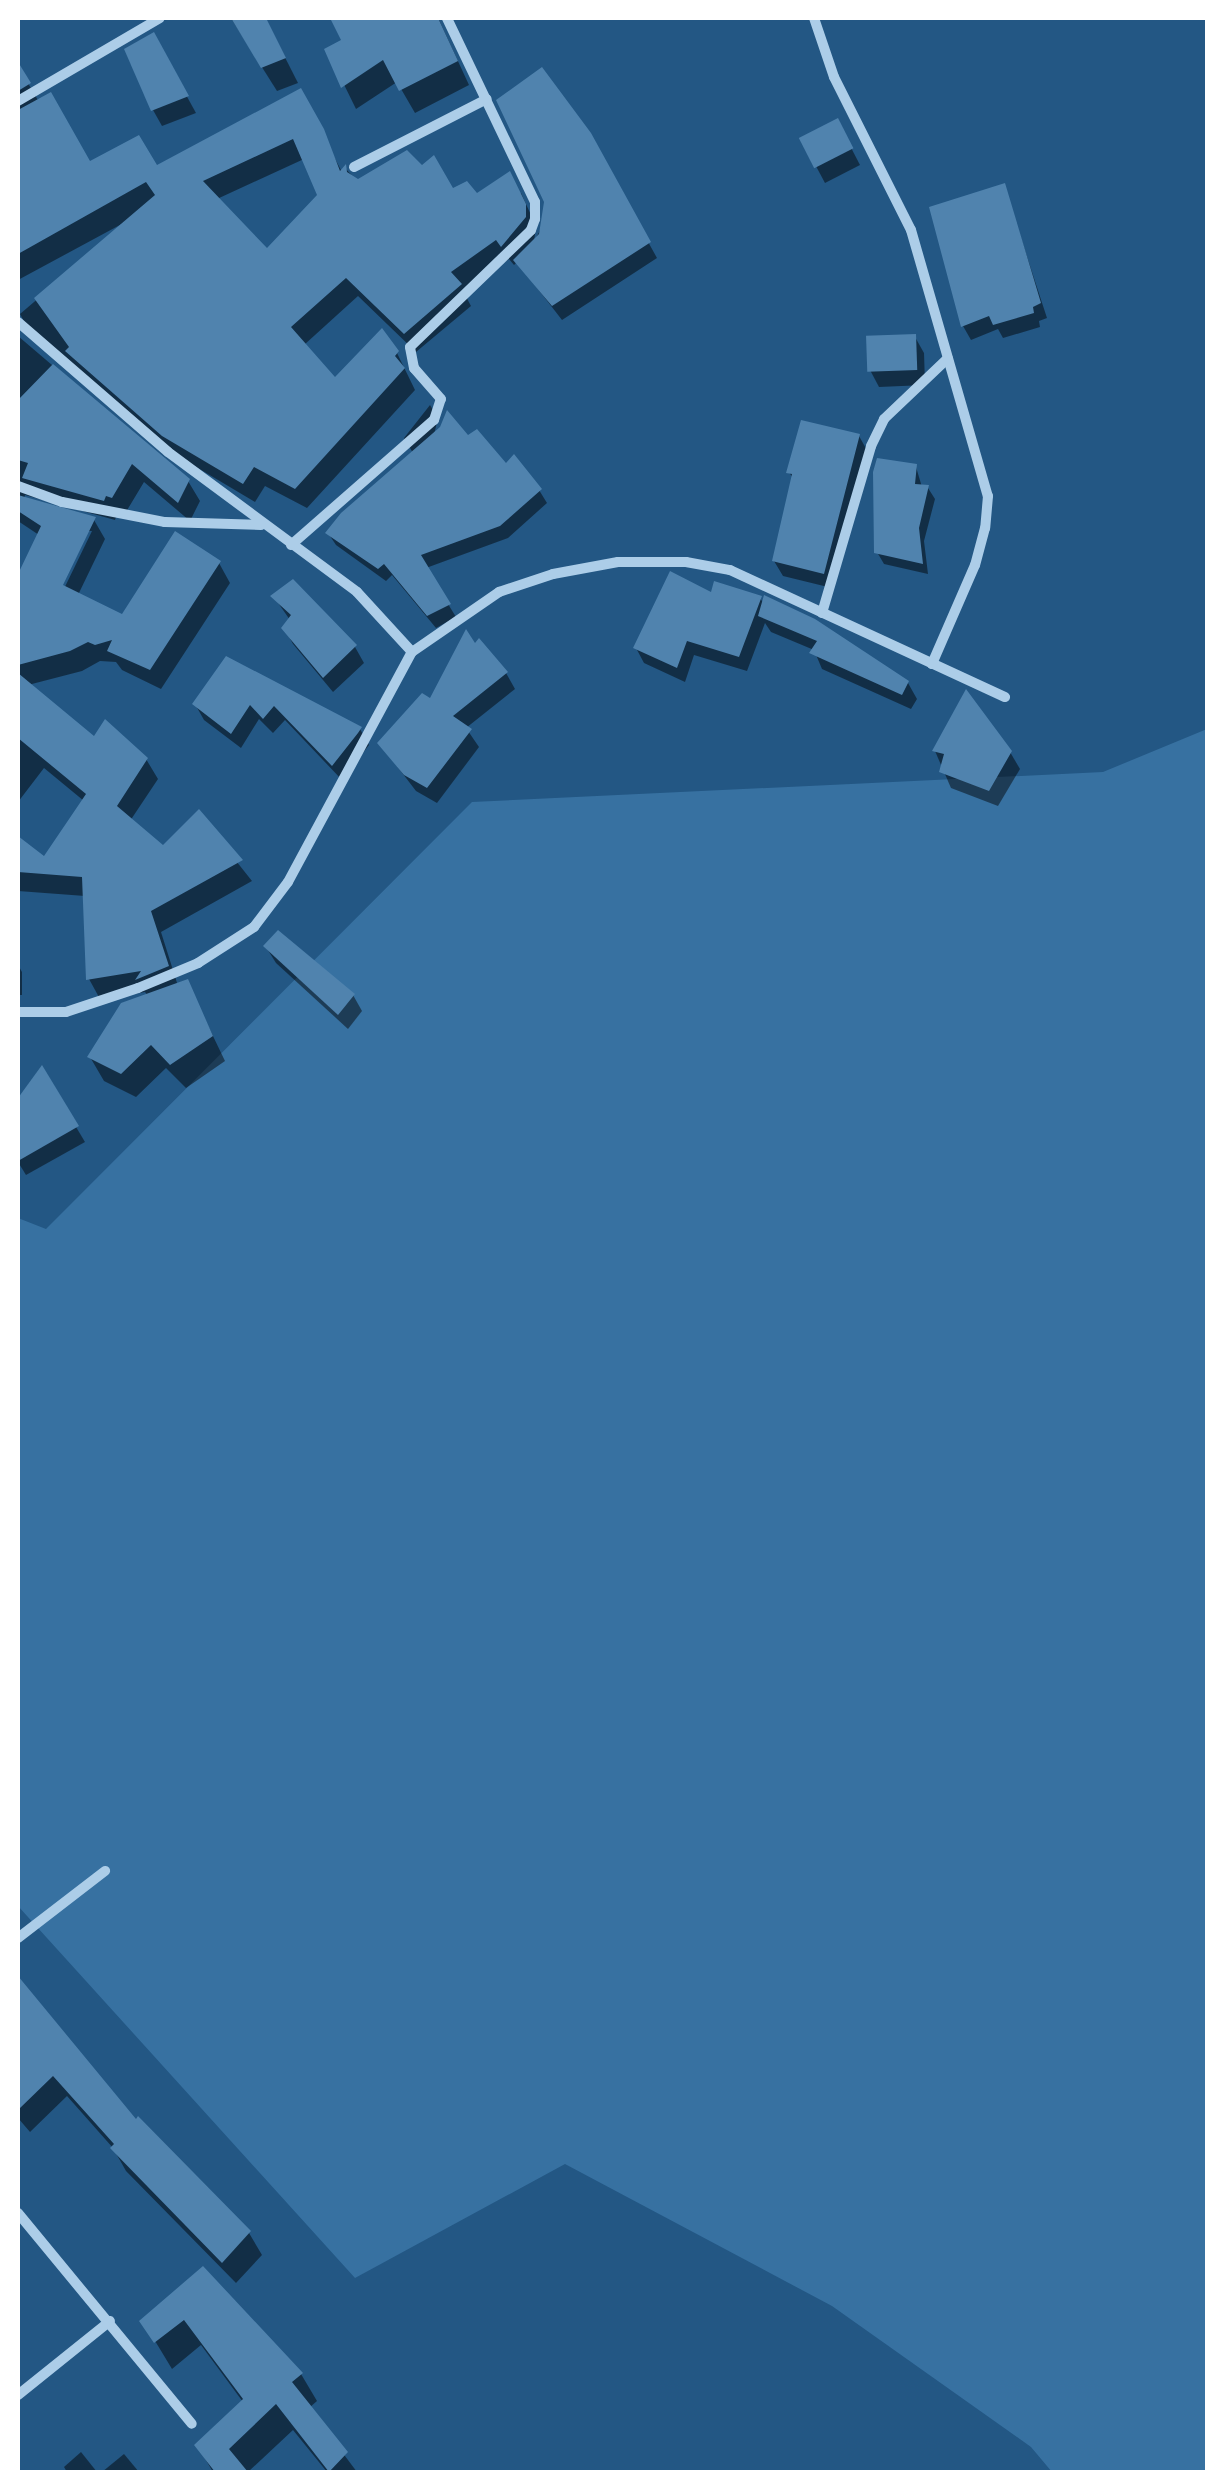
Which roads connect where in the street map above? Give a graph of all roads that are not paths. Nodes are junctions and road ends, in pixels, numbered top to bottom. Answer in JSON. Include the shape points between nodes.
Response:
{"nodes":[{"id":1,"x":160,"y":18,"type":"edge"},
{"id":2,"x":447,"y":18,"type":"edge"},
{"id":3,"x":814,"y":18,"type":"edge"},
{"id":4,"x":488,"y":99,"type":"junction"},
{"id":5,"x":18,"y":101,"type":"edge"},
{"id":6,"x":354,"y":167,"type":"dead end"},
{"id":7,"x":18,"y":322,"type":"edge"},
{"id":8,"x":948,"y":358,"type":"junction"},
{"id":9,"x":18,"y":486,"type":"edge"},
{"id":10,"x":262,"y":525,"type":"junction"},
{"id":11,"x":291,"y":545,"type":"junction"},
{"id":12,"x":822,"y":613,"type":"junction"},
{"id":13,"x":412,"y":652,"type":"junction"},
{"id":14,"x":932,"y":664,"type":"junction"},
{"id":15,"x":1005,"y":697,"type":"dead end"},
{"id":16,"x":18,"y":1012,"type":"edge"},
{"id":17,"x":105,"y":1871,"type":"dead end"},
{"id":18,"x":18,"y":1938,"type":"edge"},
{"id":19,"x":18,"y":2213,"type":"edge"},
{"id":20,"x":110,"y":2321,"type":"junction"},
{"id":21,"x":18,"y":2395,"type":"edge"},
{"id":22,"x":192,"y":2424,"type":"dead end"}],
"edges":[{"from":1,"to":5,"type":"street"},
{"from":2,"to":4,"type":"street"},
{"from":3,"to":8,"type":"street","via":[[834,77],[911,230]]},
{"from":4,"to":6,"type":"street"},
{"from":4,"to":11,"type":"street","via":[[534,202],[530,230],[410,348],[414,368],[440,399],[434,420]]},
{"from":7,"to":10,"type":"street"},
{"from":8,"to":12,"type":"street","via":[[884,419]]},
{"from":8,"to":14,"type":"street","via":[[988,496],[975,565]]},
{"from":9,"to":10,"type":"street","via":[[62,502],[165,522]]},
{"from":10,"to":11,"type":"street"},
{"from":11,"to":13,"type":"street","via":[[357,592]]},
{"from":12,"to":13,"type":"street","via":[[730,570],[618,562],[500,592]]},
{"from":12,"to":14,"type":"street"},
{"from":13,"to":16,"type":"street","via":[[288,882],[254,927],[198,963],[138,988],[66,1012]]},
{"from":14,"to":15,"type":"street"},
{"from":17,"to":18,"type":"street"},
{"from":19,"to":20,"type":"street"},
{"from":20,"to":21,"type":"street"},
{"from":20,"to":22,"type":"street"}]}
